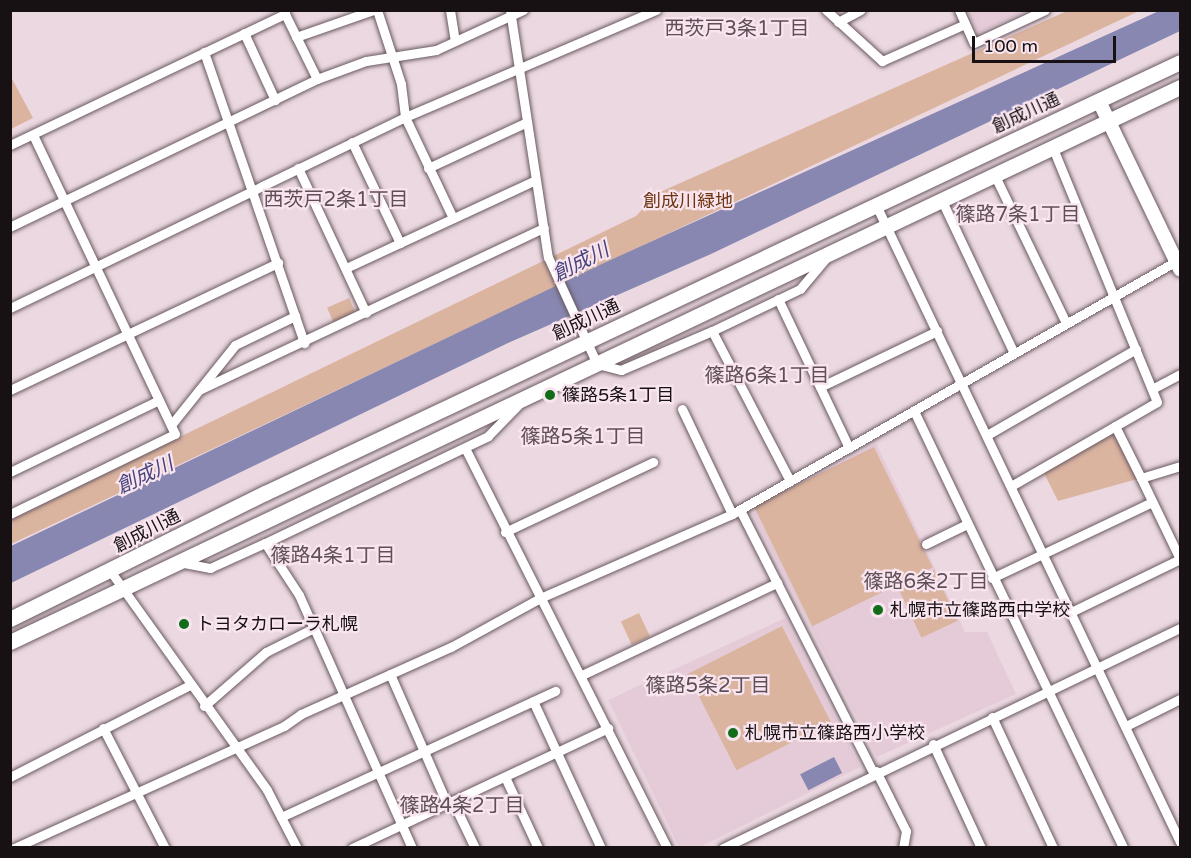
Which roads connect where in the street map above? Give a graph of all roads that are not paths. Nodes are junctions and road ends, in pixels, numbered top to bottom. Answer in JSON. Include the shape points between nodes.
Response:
{"nodes":[{"id":1,"x":375,"y":10,"type":"edge"},
{"id":2,"x":450,"y":10,"type":"edge"},
{"id":3,"x":523,"y":10,"type":"edge"},
{"id":4,"x":656,"y":10,"type":"edge"},
{"id":5,"x":826,"y":10,"type":"edge"},
{"id":6,"x":861,"y":10,"type":"edge"},
{"id":7,"x":959,"y":10,"type":"edge"},
{"id":8,"x":1045,"y":10,"type":"edge"},
{"id":9,"x":510,"y":13,"type":"edge"},
{"id":10,"x":838,"y":22,"type":"junction"},
{"id":11,"x":965,"y":24,"type":"junction"},
{"id":12,"x":244,"y":33,"type":"junction"},
{"id":13,"x":296,"y":37,"type":"junction"},
{"id":14,"x":455,"y":41,"type":"junction"},
{"id":15,"x":204,"y":52,"type":"junction"},
{"id":16,"x":392,"y":57,"type":"junction"},
{"id":17,"x":1180,"y":62,"type":"edge"},
{"id":18,"x":521,"y":71,"type":"junction"},
{"id":19,"x":317,"y":79,"type":"junction"},
{"id":20,"x":1180,"y":87,"type":"edge"},
{"id":21,"x":275,"y":100,"type":"junction"},
{"id":22,"x":1099,"y":101,"type":"junction"},
{"id":23,"x":405,"y":117,"type":"junction"},
{"id":24,"x":229,"y":122,"type":"junction"},
{"id":25,"x":527,"y":122,"type":"junction"},
{"id":26,"x":1110,"y":122,"type":"junction"},
{"id":27,"x":33,"y":135,"type":"junction"},
{"id":28,"x":352,"y":142,"type":"junction"},
{"id":29,"x":10,"y":145,"type":"edge"},
{"id":30,"x":1053,"y":149,"type":"junction"},
{"id":31,"x":298,"y":168,"type":"junction"},
{"id":32,"x":428,"y":168,"type":"junction"},
{"id":33,"x":994,"y":176,"type":"junction"},
{"id":34,"x":536,"y":180,"type":"junction"},
{"id":35,"x":254,"y":194,"type":"junction"},
{"id":36,"x":65,"y":201,"type":"junction"},
{"id":37,"x":942,"y":201,"type":"junction"},
{"id":38,"x":876,"y":205,"type":"junction"},
{"id":39,"x":453,"y":218,"type":"junction"},
{"id":40,"x":10,"y":227,"type":"edge"},
{"id":41,"x":887,"y":227,"type":"junction"},
{"id":42,"x":544,"y":228,"type":"junction"},
{"id":43,"x":400,"y":243,"type":"junction"},
{"id":44,"x":828,"y":255,"type":"junction"},
{"id":45,"x":278,"y":263,"type":"junction"},
{"id":46,"x":1179,"y":263,"type":"edge"},
{"id":47,"x":95,"y":267,"type":"junction"},
{"id":48,"x":346,"y":268,"type":"junction"},
{"id":49,"x":1115,"y":295,"type":"junction"},
{"id":50,"x":778,"y":299,"type":"junction"},
{"id":51,"x":10,"y":308,"type":"edge"},
{"id":52,"x":366,"y":314,"type":"junction"},
{"id":53,"x":295,"y":316,"type":"junction"},
{"id":54,"x":1066,"y":323,"type":"junction"},
{"id":55,"x":712,"y":331,"type":"junction"},
{"id":56,"x":937,"y":331,"type":"junction"},
{"id":57,"x":127,"y":334,"type":"junction"},
{"id":58,"x":583,"y":334,"type":"junction"},
{"id":59,"x":304,"y":343,"type":"junction"},
{"id":60,"x":1136,"y":349,"type":"junction"},
{"id":61,"x":1014,"y":353,"type":"junction"},
{"id":62,"x":597,"y":364,"type":"junction"},
{"id":63,"x":1180,"y":374,"type":"edge"},
{"id":64,"x":962,"y":383,"type":"junction"},
{"id":65,"x":819,"y":387,"type":"junction"},
{"id":66,"x":1152,"y":389,"type":"junction"},
{"id":67,"x":10,"y":390,"type":"edge"},
{"id":68,"x":199,"y":390,"type":"junction"},
{"id":69,"x":159,"y":400,"type":"junction"},
{"id":70,"x":521,"y":401,"type":"junction"},
{"id":71,"x":682,"y":409,"type":"dead end"},
{"id":72,"x":914,"y":411,"type":"junction"},
{"id":73,"x":171,"y":425,"type":"junction"},
{"id":74,"x":1115,"y":426,"type":"junction"},
{"id":75,"x":987,"y":435,"type":"junction"},
{"id":76,"x":465,"y":448,"type":"junction"},
{"id":77,"x":849,"y":448,"type":"junction"},
{"id":78,"x":653,"y":462,"type":"dead end"},
{"id":79,"x":1180,"y":466,"type":"edge"},
{"id":80,"x":10,"y":472,"type":"edge"},
{"id":81,"x":1141,"y":478,"type":"junction"},
{"id":82,"x":790,"y":482,"type":"junction"},
{"id":83,"x":1011,"y":486,"type":"junction"},
{"id":84,"x":265,"y":493,"type":"junction"},
{"id":85,"x":1152,"y":501,"type":"junction"},
{"id":86,"x":736,"y":512,"type":"junction"},
{"id":87,"x":10,"y":514,"type":"edge"},
{"id":88,"x":275,"y":517,"type":"junction"},
{"id":89,"x":967,"y":524,"type":"junction"},
{"id":90,"x":505,"y":532,"type":"junction"},
{"id":91,"x":265,"y":543,"type":"junction"},
{"id":92,"x":926,"y":544,"type":"dead end"},
{"id":93,"x":1043,"y":553,"type":"junction"},
{"id":94,"x":1180,"y":559,"type":"edge"},
{"id":95,"x":179,"y":562,"type":"junction"},
{"id":96,"x":111,"y":572,"type":"junction"},
{"id":97,"x":992,"y":578,"type":"junction"},
{"id":98,"x":777,"y":583,"type":"junction"},
{"id":99,"x":119,"y":590,"type":"junction"},
{"id":100,"x":540,"y":598,"type":"junction"},
{"id":101,"x":1071,"y":612,"type":"junction"},
{"id":102,"x":10,"y":619,"type":"edge"},
{"id":103,"x":314,"y":628,"type":"junction"},
{"id":104,"x":1180,"y":628,"type":"edge"},
{"id":105,"x":10,"y":642,"type":"edge"},
{"id":106,"x":1098,"y":668,"type":"junction"},
{"id":107,"x":390,"y":674,"type":"junction"},
{"id":108,"x":582,"y":675,"type":"junction"},
{"id":109,"x":190,"y":685,"type":"junction"},
{"id":110,"x":1050,"y":690,"type":"junction"},
{"id":111,"x":555,"y":691,"type":"dead end"},
{"id":112,"x":344,"y":694,"type":"junction"},
{"id":113,"x":1180,"y":699,"type":"edge"},
{"id":114,"x":532,"y":701,"type":"junction"},
{"id":115,"x":204,"y":706,"type":"junction"},
{"id":116,"x":992,"y":717,"type":"junction"},
{"id":117,"x":1126,"y":726,"type":"junction"},
{"id":118,"x":103,"y":728,"type":"junction"},
{"id":119,"x":608,"y":728,"type":"junction"},
{"id":120,"x":933,"y":744,"type":"junction"},
{"id":121,"x":236,"y":748,"type":"junction"},
{"id":122,"x":424,"y":752,"type":"junction"},
{"id":123,"x":556,"y":752,"type":"junction"},
{"id":124,"x":378,"y":772,"type":"junction"},
{"id":125,"x":875,"y":772,"type":"junction"},
{"id":126,"x":10,"y":777,"type":"edge"},
{"id":127,"x":505,"y":777,"type":"junction"},
{"id":128,"x":137,"y":794,"type":"junction"},
{"id":129,"x":450,"y":803,"type":"junction"},
{"id":130,"x":281,"y":817,"type":"junction"},
{"id":131,"x":402,"y":825,"type":"junction"},
{"id":132,"x":1180,"y":842,"type":"edge"},
{"id":133,"x":600,"y":845,"type":"edge"},
{"id":134,"x":729,"y":846,"type":"edge"},
{"id":135,"x":354,"y":847,"type":"edge"},
{"id":136,"x":14,"y":848,"type":"edge"},
{"id":137,"x":165,"y":848,"type":"edge"},
{"id":138,"x":297,"y":848,"type":"edge"},
{"id":139,"x":412,"y":848,"type":"edge"},
{"id":140,"x":475,"y":848,"type":"edge"},
{"id":141,"x":538,"y":848,"type":"edge"},
{"id":142,"x":589,"y":848,"type":"edge"},
{"id":143,"x":667,"y":848,"type":"edge"},
{"id":144,"x":903,"y":848,"type":"edge"},
{"id":145,"x":981,"y":848,"type":"edge"},
{"id":146,"x":1053,"y":848,"type":"edge"},
{"id":147,"x":1124,"y":848,"type":"edge"}],
"edges":[{"from":1,"to":13,"type":"street"},
{"from":1,"to":16,"type":"street"},
{"from":2,"to":14,"type":"street"},
{"from":3,"to":9,"type":"street"},
{"from":4,"to":18,"type":"street"},
{"from":5,"to":10,"type":"street"},
{"from":6,"to":10,"type":"street"},
{"from":7,"to":11,"type":"street"},
{"from":8,"to":11,"type":"street","via":[[974,44]]},
{"from":9,"to":14,"type":"street"},
{"from":9,"to":18,"type":"street"},
{"from":10,"to":11,"type":"street","via":[[882,61]]},
{"from":12,"to":13,"type":"street","via":[[285,14]]},
{"from":12,"to":15,"type":"street"},
{"from":12,"to":21,"type":"street"},
{"from":13,"to":19,"type":"street"},
{"from":14,"to":16,"type":"street","via":[[436,50]]},
{"from":15,"to":24,"type":"street"},
{"from":15,"to":27,"type":"street"},
{"from":16,"to":19,"type":"street","via":[[366,61]]},
{"from":16,"to":23,"type":"street"},
{"from":17,"to":22,"type":"highway","name":"創成川通"},
{"from":18,"to":23,"type":"street"},
{"from":18,"to":25,"type":"street"},
{"from":19,"to":21,"type":"street"},
{"from":20,"to":26,"type":"highway"},
{"from":21,"to":24,"type":"street"},
{"from":22,"to":26,"type":"main road"},
{"from":22,"to":38,"type":"highway","name":"創成川通"},
{"from":23,"to":28,"type":"street"},
{"from":23,"to":32,"type":"street"},
{"from":24,"to":35,"type":"street"},
{"from":24,"to":36,"type":"street"},
{"from":25,"to":32,"type":"street"},
{"from":25,"to":34,"type":"street"},
{"from":26,"to":30,"type":"highway"},
{"from":26,"to":46,"type":"main road"},
{"from":27,"to":29,"type":"street"},
{"from":27,"to":36,"type":"street"},
{"from":28,"to":31,"type":"street"},
{"from":28,"to":43,"type":"street"},
{"from":30,"to":33,"type":"highway"},
{"from":30,"to":49,"type":"street"},
{"from":31,"to":35,"type":"street"},
{"from":31,"to":48,"type":"street"},
{"from":32,"to":39,"type":"street"},
{"from":33,"to":37,"type":"highway"},
{"from":33,"to":54,"type":"street"},
{"from":34,"to":39,"type":"street"},
{"from":34,"to":42,"type":"street"},
{"from":35,"to":45,"type":"street"},
{"from":35,"to":47,"type":"street"},
{"from":36,"to":40,"type":"street"},
{"from":36,"to":47,"type":"street"},
{"from":37,"to":41,"type":"highway"},
{"from":37,"to":61,"type":"street"},
{"from":38,"to":41,"type":"street"},
{"from":38,"to":58,"type":"highway","name":"創成川通"},
{"from":39,"to":43,"type":"street"},
{"from":41,"to":44,"type":"highway"},
{"from":41,"to":56,"type":"street"},
{"from":42,"to":52,"type":"street"},
{"from":42,"to":58,"type":"street","via":[[553,271]]},
{"from":43,"to":48,"type":"street"},
{"from":44,"to":50,"type":"street","via":[[800,289]]},
{"from":44,"to":62,"type":"highway"},
{"from":45,"to":53,"type":"street"},
{"from":45,"to":57,"type":"street"},
{"from":46,"to":49,"type":"street"},
{"from":47,"to":51,"type":"street"},
{"from":47,"to":57,"type":"street"},
{"from":48,"to":52,"type":"street"},
{"from":49,"to":54,"type":"street"},
{"from":49,"to":60,"type":"street"},
{"from":50,"to":55,"type":"street"},
{"from":50,"to":65,"type":"street"},
{"from":52,"to":59,"type":"street"},
{"from":53,"to":59,"type":"street"},
{"from":53,"to":68,"type":"street","via":[[235,345]]},
{"from":54,"to":61,"type":"street"},
{"from":55,"to":62,"type":"street","via":[[621,370]]},
{"from":55,"to":82,"type":"street"},
{"from":56,"to":64,"type":"street"},
{"from":56,"to":65,"type":"street"},
{"from":57,"to":67,"type":"street"},
{"from":57,"to":69,"type":"street"},
{"from":58,"to":62,"type":"street"},
{"from":58,"to":84,"type":"highway","name":"創成川通"},
{"from":59,"to":68,"type":"street"},
{"from":60,"to":66,"type":"street"},
{"from":60,"to":75,"type":"street"},
{"from":61,"to":64,"type":"street"},
{"from":62,"to":70,"type":"highway"},
{"from":63,"to":66,"type":"street"},
{"from":64,"to":72,"type":"street"},
{"from":64,"to":75,"type":"street"},
{"from":65,"to":77,"type":"street"},
{"from":66,"to":74,"type":"street","via":[[1157,402]]},
{"from":68,"to":73,"type":"street"},
{"from":69,"to":73,"type":"street"},
{"from":69,"to":80,"type":"street"},
{"from":70,"to":76,"type":"street","via":[[488,436]]},
{"from":70,"to":88,"type":"highway"},
{"from":71,"to":86,"type":"street"},
{"from":72,"to":77,"type":"street"},
{"from":72,"to":89,"type":"street"},
{"from":73,"to":87,"type":"street","via":[[175,434]]},
{"from":74,"to":81,"type":"street"},
{"from":74,"to":83,"type":"street"},
{"from":75,"to":83,"type":"street"},
{"from":76,"to":90,"type":"street"},
{"from":76,"to":91,"type":"street"},
{"from":77,"to":82,"type":"street"},
{"from":78,"to":90,"type":"street"},
{"from":79,"to":81,"type":"street"},
{"from":81,"to":85,"type":"street"},
{"from":82,"to":86,"type":"street"},
{"from":83,"to":93,"type":"street"},
{"from":84,"to":88,"type":"highway"},
{"from":84,"to":96,"type":"highway","name":"創成川通"},
{"from":85,"to":93,"type":"street"},
{"from":85,"to":94,"type":"street"},
{"from":86,"to":98,"type":"street"},
{"from":86,"to":100,"type":"street"},
{"from":88,"to":95,"type":"highway"},
{"from":89,"to":92,"type":"street"},
{"from":89,"to":97,"type":"street"},
{"from":90,"to":100,"type":"street"},
{"from":91,"to":95,"type":"street","via":[[210,568]]},
{"from":91,"to":103,"type":"street","via":[[299,595]]},
{"from":93,"to":97,"type":"street"},
{"from":93,"to":101,"type":"street"},
{"from":94,"to":101,"type":"street"},
{"from":95,"to":99,"type":"highway"},
{"from":96,"to":99,"type":"street"},
{"from":96,"to":102,"type":"highway","name":"創成川通"},
{"from":97,"to":110,"type":"street"},
{"from":98,"to":108,"type":"street"},
{"from":98,"to":125,"type":"street"},
{"from":99,"to":105,"type":"highway"},
{"from":99,"to":109,"type":"street"},
{"from":100,"to":107,"type":"street","via":[[451,647]]},
{"from":100,"to":108,"type":"street"},
{"from":101,"to":106,"type":"street"},
{"from":103,"to":112,"type":"street"},
{"from":103,"to":115,"type":"street","via":[[266,652]]},
{"from":104,"to":106,"type":"street"},
{"from":106,"to":110,"type":"street"},
{"from":106,"to":117,"type":"street"},
{"from":107,"to":112,"type":"street"},
{"from":107,"to":122,"type":"street"},
{"from":108,"to":119,"type":"street"},
{"from":109,"to":115,"type":"street"},
{"from":109,"to":118,"type":"street"},
{"from":110,"to":116,"type":"street"},
{"from":110,"to":147,"type":"street"},
{"from":111,"to":114,"type":"street"},
{"from":112,"to":121,"type":"street"},
{"from":112,"to":124,"type":"street"},
{"from":113,"to":117,"type":"street"},
{"from":114,"to":122,"type":"street"},
{"from":114,"to":123,"type":"street"},
{"from":115,"to":121,"type":"street"},
{"from":116,"to":120,"type":"street"},
{"from":116,"to":146,"type":"street"},
{"from":117,"to":132,"type":"street"},
{"from":118,"to":126,"type":"street"},
{"from":118,"to":128,"type":"street"},
{"from":119,"to":123,"type":"street"},
{"from":119,"to":143,"type":"street"},
{"from":120,"to":125,"type":"street"},
{"from":120,"to":145,"type":"street"},
{"from":121,"to":128,"type":"street"},
{"from":121,"to":130,"type":"street"},
{"from":122,"to":124,"type":"street"},
{"from":122,"to":129,"type":"street"},
{"from":123,"to":127,"type":"street"},
{"from":123,"to":133,"type":"street"},
{"from":124,"to":130,"type":"street"},
{"from":124,"to":131,"type":"street"},
{"from":125,"to":134,"type":"street"},
{"from":125,"to":144,"type":"street","via":[[906,831]]},
{"from":127,"to":129,"type":"street"},
{"from":127,"to":141,"type":"street"},
{"from":128,"to":136,"type":"street"},
{"from":128,"to":137,"type":"street"},
{"from":129,"to":131,"type":"street"},
{"from":129,"to":140,"type":"street"},
{"from":130,"to":138,"type":"street"},
{"from":131,"to":135,"type":"street"},
{"from":131,"to":139,"type":"street"},
{"from":133,"to":142,"type":"street"}]}
